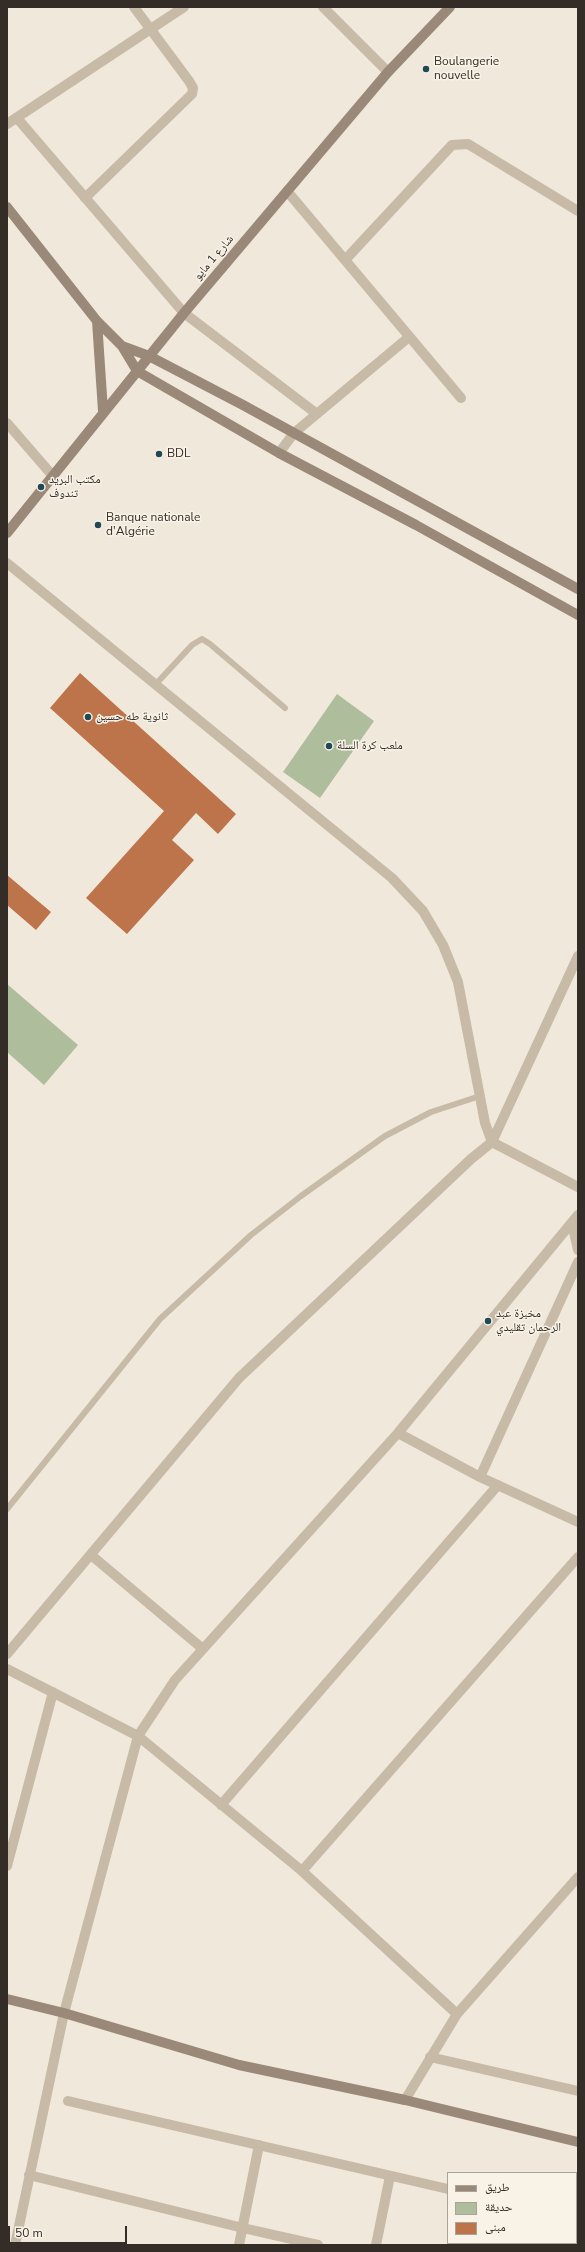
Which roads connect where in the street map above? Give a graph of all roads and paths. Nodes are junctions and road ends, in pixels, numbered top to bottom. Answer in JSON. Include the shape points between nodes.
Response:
{"nodes":[{"id":1,"x":134,"y":7,"type":"edge"},
{"id":2,"x":184,"y":7,"type":"edge"},
{"id":3,"x":323,"y":7,"type":"edge"},
{"id":4,"x":450,"y":7,"type":"edge"},
{"id":5,"x":150,"y":29,"type":"junction"},
{"id":6,"x":388,"y":72,"type":"junction"},
{"id":7,"x":17,"y":118,"type":"junction"},
{"id":8,"x":7,"y":124,"type":"edge"},
{"id":9,"x":287,"y":191,"type":"junction"},
{"id":10,"x":86,"y":198,"type":"junction"},
{"id":11,"x":7,"y":207,"type":"edge"},
{"id":12,"x":578,"y":210,"type":"edge"},
{"id":13,"x":345,"y":260,"type":"junction"},
{"id":14,"x":184,"y":314,"type":"junction"},
{"id":15,"x":97,"y":321,"type":"junction"},
{"id":16,"x":410,"y":336,"type":"junction"},
{"id":17,"x":122,"y":346,"type":"junction"},
{"id":18,"x":149,"y":356,"type":"junction"},
{"id":19,"x":137,"y":371,"type":"junction"},
{"id":20,"x":461,"y":398,"type":"dead end"},
{"id":21,"x":103,"y":412,"type":"junction"},
{"id":22,"x":317,"y":414,"type":"junction"},
{"id":23,"x":7,"y":423,"type":"edge"},
{"id":24,"x":294,"y":433,"type":"junction"},
{"id":25,"x":279,"y":453,"type":"junction"},
{"id":26,"x":52,"y":475,"type":"junction"},
{"id":27,"x":7,"y":533,"type":"edge"},
{"id":28,"x":7,"y":564,"type":"edge"},
{"id":29,"x":578,"y":589,"type":"edge"},
{"id":30,"x":578,"y":615,"type":"edge"},
{"id":31,"x":156,"y":684,"type":"junction"},
{"id":32,"x":285,"y":708,"type":"dead end"},
{"id":33,"x":578,"y":956,"type":"edge"},
{"id":34,"x":480,"y":1096,"type":"junction"},
{"id":35,"x":492,"y":1142,"type":"junction"},
{"id":36,"x":578,"y":1188,"type":"edge"},
{"id":37,"x":575,"y":1219,"type":"edge"},
{"id":38,"x":578,"y":1250,"type":"edge"},
{"id":39,"x":578,"y":1262,"type":"edge"},
{"id":40,"x":398,"y":1433,"type":"junction"},
{"id":41,"x":480,"y":1476,"type":"junction"},
{"id":42,"x":498,"y":1485,"type":"junction"},
{"id":43,"x":7,"y":1510,"type":"edge"},
{"id":44,"x":578,"y":1522,"type":"edge"},
{"id":45,"x":91,"y":1555,"type":"junction"},
{"id":46,"x":578,"y":1557,"type":"edge"},
{"id":47,"x":203,"y":1649,"type":"junction"},
{"id":48,"x":7,"y":1654,"type":"edge"},
{"id":49,"x":7,"y":1669,"type":"edge"},
{"id":50,"x":53,"y":1692,"type":"junction"},
{"id":51,"x":138,"y":1736,"type":"junction"},
{"id":52,"x":221,"y":1805,"type":"junction"},
{"id":53,"x":7,"y":1866,"type":"edge"},
{"id":54,"x":302,"y":1871,"type":"junction"},
{"id":55,"x":578,"y":1877,"type":"edge"},
{"id":56,"x":7,"y":1999,"type":"edge"},
{"id":57,"x":64,"y":2013,"type":"junction"},
{"id":58,"x":457,"y":2014,"type":"junction"},
{"id":59,"x":430,"y":2057,"type":"junction"},
{"id":60,"x":578,"y":2091,"type":"edge"},
{"id":61,"x":405,"y":2100,"type":"junction"},
{"id":62,"x":68,"y":2101,"type":"dead end"},
{"id":63,"x":578,"y":2142,"type":"edge"},
{"id":64,"x":259,"y":2145,"type":"junction"},
{"id":65,"x":29,"y":2175,"type":"junction"},
{"id":66,"x":390,"y":2176,"type":"junction"},
{"id":67,"x":447,"y":2189,"type":"edge"},
{"id":68,"x":243,"y":2228,"type":"junction"},
{"id":69,"x":15,"y":2245,"type":"edge"},
{"id":70,"x":240,"y":2245,"type":"edge"},
{"id":71,"x":318,"y":2245,"type":"edge"},
{"id":72,"x":376,"y":2245,"type":"edge"}],
"edges":[{"from":1,"to":5,"type":"street"},
{"from":2,"to":5,"type":"street"},
{"from":3,"to":6,"type":"street"},
{"from":4,"to":6,"type":"street","name":"شارع 1 مايو"},
{"from":5,"to":7,"type":"street"},
{"from":5,"to":10,"type":"street","via":[[189,81],[193,88],[192,94]]},
{"from":6,"to":9,"type":"street","name":"شارع 1 مايو"},
{"from":7,"to":8,"type":"street"},
{"from":7,"to":10,"type":"street"},
{"from":9,"to":13,"type":"street"},
{"from":9,"to":14,"type":"street","name":"شارع 1 مايو"},
{"from":10,"to":14,"type":"street"},
{"from":11,"to":15,"type":"street"},
{"from":12,"to":13,"type":"street","via":[[468,144],[452,145]]},
{"from":13,"to":16,"type":"street"},
{"from":14,"to":18,"type":"street","name":"شارع 1 مايو"},
{"from":14,"to":22,"type":"street"},
{"from":15,"to":17,"type":"street"},
{"from":15,"to":21,"type":"street"},
{"from":16,"to":20,"type":"street"},
{"from":16,"to":22,"type":"street"},
{"from":17,"to":18,"type":"street"},
{"from":17,"to":19,"type":"street"},
{"from":18,"to":19,"type":"street","name":"شارع 1 مايو"},
{"from":18,"to":24,"type":"street"},
{"from":19,"to":21,"type":"street","name":"شارع 1 مايو"},
{"from":19,"to":25,"type":"street"},
{"from":21,"to":26,"type":"street","name":"شارع 1 مايو"},
{"from":22,"to":24,"type":"street"},
{"from":23,"to":26,"type":"street"},
{"from":24,"to":25,"type":"street"},
{"from":24,"to":29,"type":"street"},
{"from":25,"to":30,"type":"street"},
{"from":26,"to":27,"type":"street","name":"شارع 1 مايو"},
{"from":28,"to":31,"type":"street"},
{"from":31,"to":32,"type":"lane","via":[[192,644],[202,639]]},
{"from":31,"to":34,"type":"street","via":[[392,878],[423,912],[443,945],[458,982]]},
{"from":33,"to":35,"type":"street"},
{"from":34,"to":35,"type":"street"},
{"from":34,"to":43,"type":"lane","via":[[431,1112],[385,1136],[251,1235],[160,1319]]},
{"from":35,"to":36,"type":"street"},
{"from":35,"to":45,"type":"street","via":[[239,1378]]},
{"from":37,"to":38,"type":"street"},
{"from":37,"to":40,"type":"street"},
{"from":39,"to":41,"type":"street"},
{"from":40,"to":41,"type":"street"},
{"from":40,"to":47,"type":"street"},
{"from":41,"to":42,"type":"street"},
{"from":42,"to":44,"type":"street"},
{"from":42,"to":52,"type":"street"},
{"from":45,"to":47,"type":"street"},
{"from":45,"to":48,"type":"street"},
{"from":46,"to":54,"type":"street"},
{"from":47,"to":51,"type":"street","via":[[175,1680]]},
{"from":49,"to":50,"type":"street"},
{"from":50,"to":51,"type":"street"},
{"from":50,"to":53,"type":"street"},
{"from":51,"to":52,"type":"street"},
{"from":51,"to":57,"type":"street"},
{"from":52,"to":54,"type":"street"},
{"from":54,"to":58,"type":"street"},
{"from":55,"to":58,"type":"street"},
{"from":56,"to":57,"type":"street"},
{"from":57,"to":61,"type":"street","via":[[239,2065]]},
{"from":57,"to":65,"type":"street"},
{"from":58,"to":59,"type":"street"},
{"from":59,"to":60,"type":"street"},
{"from":59,"to":61,"type":"street"},
{"from":61,"to":63,"type":"street"},
{"from":62,"to":64,"type":"street"},
{"from":64,"to":66,"type":"street"},
{"from":64,"to":68,"type":"street"},
{"from":65,"to":68,"type":"street"},
{"from":65,"to":69,"type":"street"},
{"from":66,"to":67,"type":"street"},
{"from":66,"to":72,"type":"street"},
{"from":68,"to":70,"type":"street"},
{"from":68,"to":71,"type":"street"}]}
